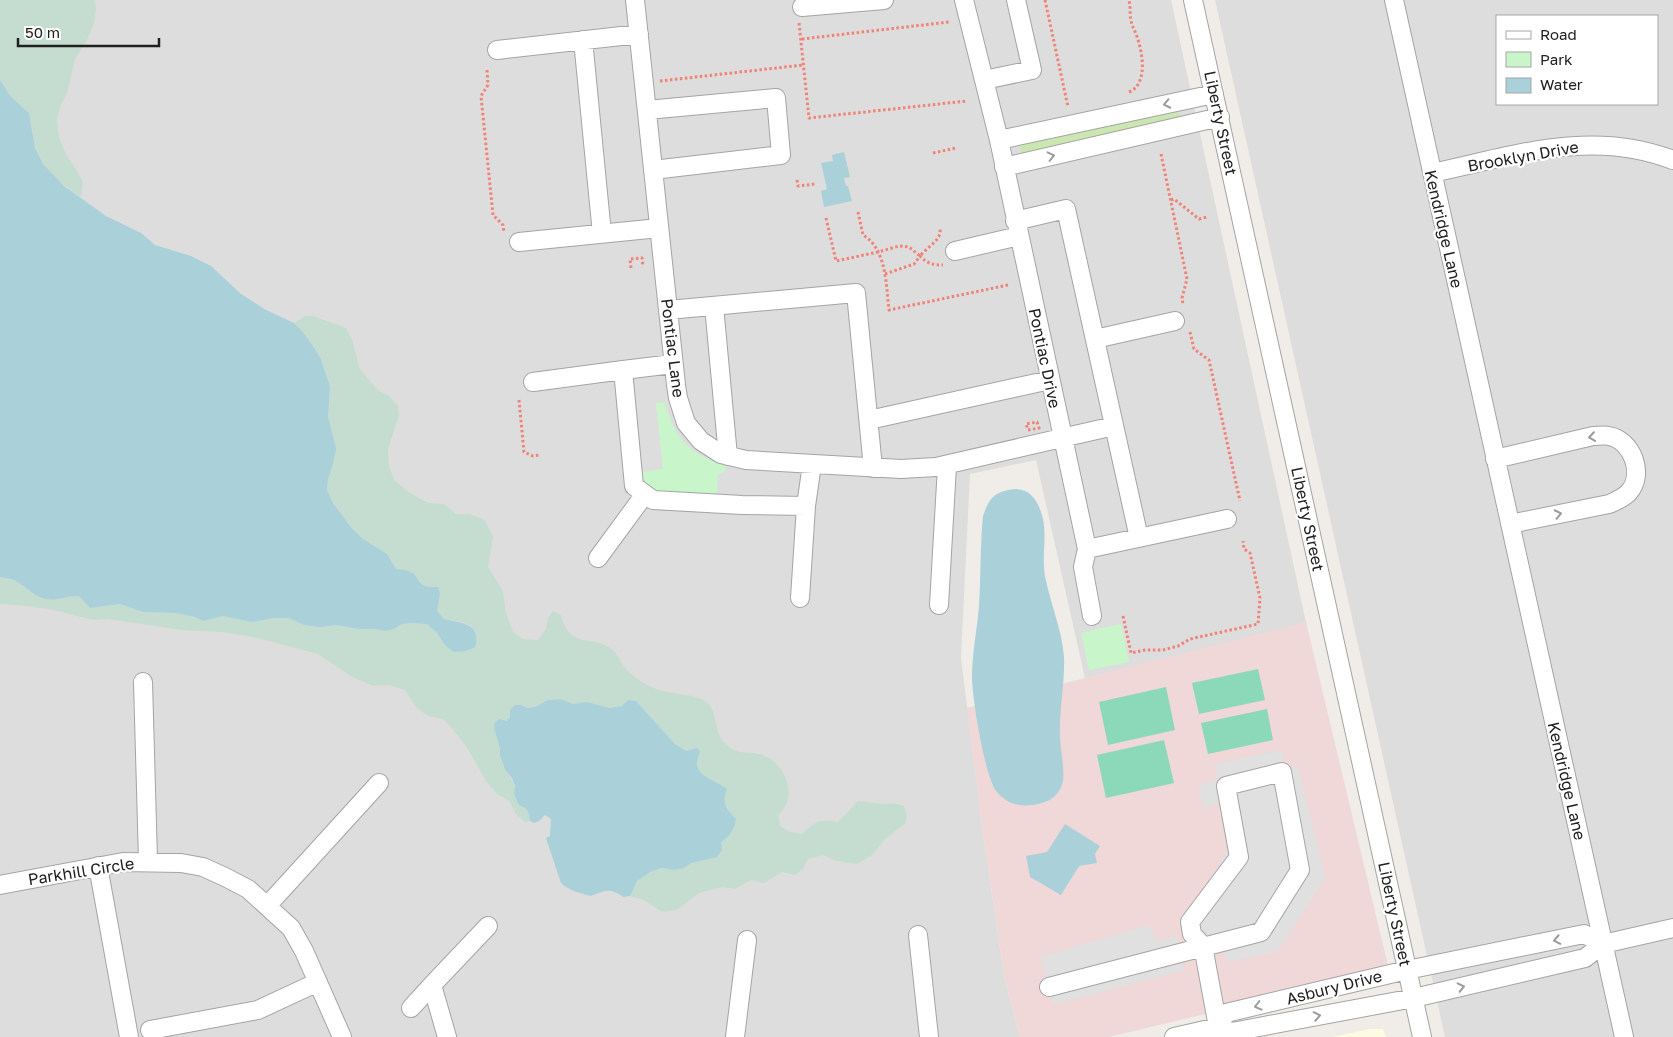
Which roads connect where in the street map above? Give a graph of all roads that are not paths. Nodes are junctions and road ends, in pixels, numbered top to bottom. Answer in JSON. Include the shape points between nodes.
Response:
{"nodes":[{"id":1,"x":635,"y":0,"type":"edge"},
{"id":2,"x":878,"y":0,"type":"edge"},
{"id":3,"x":884,"y":0,"type":"edge"},
{"id":4,"x":964,"y":0,"type":"edge"},
{"id":5,"x":1016,"y":0,"type":"edge"},
{"id":6,"x":1193,"y":0,"type":"edge"},
{"id":7,"x":1394,"y":0,"type":"edge"},
{"id":8,"x":801,"y":13,"type":"road end"},
{"id":9,"x":639,"y":34,"type":"junction"},
{"id":10,"x":583,"y":40,"type":"junction"},
{"id":11,"x":497,"y":50,"type":"dead end"},
{"id":12,"x":984,"y":80,"type":"junction"},
{"id":13,"x":1214,"y":94,"type":"junction"},
{"id":14,"x":647,"y":110,"type":"junction"},
{"id":15,"x":1220,"y":117,"type":"junction"},
{"id":16,"x":999,"y":140,"type":"junction"},
{"id":17,"x":1673,"y":160,"type":"edge"},
{"id":18,"x":1004,"y":166,"type":"junction"},
{"id":19,"x":653,"y":170,"type":"junction"},
{"id":20,"x":1432,"y":174,"type":"junction"},
{"id":21,"x":659,"y":228,"type":"junction"},
{"id":22,"x":1017,"y":228,"type":"junction"},
{"id":23,"x":602,"y":234,"type":"junction"},
{"id":24,"x":512,"y":241,"type":"road end"},
{"id":25,"x":950,"y":258,"type":"road end"},
{"id":26,"x":714,"y":306,"type":"junction"},
{"id":27,"x":668,"y":310,"type":"junction"},
{"id":28,"x":1179,"y":314,"type":"road end"},
{"id":29,"x":1095,"y":339,"type":"junction"},
{"id":30,"x":673,"y":364,"type":"junction"},
{"id":31,"x":623,"y":370,"type":"junction"},
{"id":32,"x":1050,"y":380,"type":"junction"},
{"id":33,"x":533,"y":382,"type":"dead end"},
{"id":34,"x":869,"y":420,"type":"junction"},
{"id":35,"x":1114,"y":426,"type":"junction"},
{"id":36,"x":1063,"y":438,"type":"junction"},
{"id":37,"x":728,"y":456,"type":"junction"},
{"id":38,"x":1495,"y":459,"type":"junction"},
{"id":39,"x":812,"y":464,"type":"junction"},
{"id":40,"x":947,"y":466,"type":"junction"},
{"id":41,"x":874,"y":468,"type":"junction"},
{"id":42,"x":645,"y":494,"type":"junction"},
{"id":43,"x":806,"y":506,"type":"junction"},
{"id":44,"x":1227,"y":519,"type":"dead end"},
{"id":45,"x":1510,"y":524,"type":"junction"},
{"id":46,"x":1139,"y":538,"type":"junction"},
{"id":47,"x":1087,"y":549,"type":"junction"},
{"id":48,"x":598,"y":558,"type":"dead end"},
{"id":49,"x":800,"y":598,"type":"dead end"},
{"id":50,"x":939,"y":605,"type":"dead end"},
{"id":51,"x":1092,"y":616,"type":"dead end"},
{"id":52,"x":143,"y":682,"type":"dead end"},
{"id":53,"x":379,"y":783,"type":"dead end"},
{"id":54,"x":148,"y":861,"type":"junction"},
{"id":55,"x":98,"y":866,"type":"junction"},
{"id":56,"x":0,"y":885,"type":"edge"},
{"id":57,"x":267,"y":906,"type":"junction"},
{"id":58,"x":488,"y":926,"type":"dead end"},
{"id":59,"x":1673,"y":928,"type":"edge"},
{"id":60,"x":918,"y":935,"type":"dead end"},
{"id":61,"x":746,"y":940,"type":"dead end"},
{"id":62,"x":1603,"y":944,"type":"junction"},
{"id":63,"x":1203,"y":946,"type":"junction"},
{"id":64,"x":1407,"y":970,"type":"junction"},
{"id":65,"x":318,"y":982,"type":"junction"},
{"id":66,"x":432,"y":986,"type":"junction"},
{"id":67,"x":1049,"y":988,"type":"dead end"},
{"id":68,"x":1414,"y":998,"type":"junction"},
{"id":69,"x":411,"y":1008,"type":"dead end"},
{"id":70,"x":1218,"y":1027,"type":"junction"},
{"id":71,"x":150,"y":1030,"type":"dead end"},
{"id":72,"x":129,"y":1037,"type":"edge"},
{"id":73,"x":342,"y":1037,"type":"edge"},
{"id":74,"x":447,"y":1037,"type":"edge"},
{"id":75,"x":735,"y":1037,"type":"edge"},
{"id":76,"x":929,"y":1037,"type":"edge"},
{"id":77,"x":1174,"y":1037,"type":"edge"},
{"id":78,"x":1422,"y":1037,"type":"edge"},
{"id":79,"x":1624,"y":1037,"type":"edge"}],
"edges":[{"from":1,"to":9,"type":"street","name":"Pontiac Lane"},
{"from":2,"to":3,"type":"street"},
{"from":2,"to":8,"type":"street"},
{"from":4,"to":12,"type":"street","name":"Pontiac Drive"},
{"from":5,"to":12,"type":"street","via":[[1032,70]]},
{"from":6,"to":13,"type":"street","name":"Liberty Street"},
{"from":7,"to":20,"type":"street","name":"Kendridge Lane"},
{"from":9,"to":10,"type":"street"},
{"from":9,"to":14,"type":"street","name":"Pontiac Lane"},
{"from":10,"to":11,"type":"street"},
{"from":10,"to":23,"type":"street"},
{"from":12,"to":16,"type":"street","name":"Pontiac Drive"},
{"from":13,"to":15,"type":"street","name":"Liberty Street"},
{"from":13,"to":16,"type":"street","one_way":true},
{"from":14,"to":19,"type":"street","name":"Pontiac Lane"},
{"from":14,"to":19,"type":"street","via":[[776,98],[782,155]]},
{"from":18,"to":15,"type":"street","one_way":true},
{"from":15,"to":64,"type":"street","name":"Liberty Street"},
{"from":16,"to":18,"type":"street","name":"Pontiac Drive"},
{"from":17,"to":20,"type":"street","name":"Brooklyn Drive","via":[[1617,146],[1569,145]]},
{"from":18,"to":22,"type":"street","name":"Pontiac Drive"},
{"from":19,"to":21,"type":"street","name":"Pontiac Lane"},
{"from":20,"to":38,"type":"street","name":"Kendridge Lane"},
{"from":21,"to":23,"type":"street"},
{"from":21,"to":27,"type":"street","name":"Pontiac Lane"},
{"from":22,"to":25,"type":"street"},
{"from":22,"to":29,"type":"street","via":[[1066,208]]},
{"from":22,"to":32,"type":"street","name":"Pontiac Drive"},
{"from":23,"to":24,"type":"street"},
{"from":26,"to":27,"type":"street"},
{"from":26,"to":34,"type":"street","via":[[856,293]]},
{"from":26,"to":37,"type":"street"},
{"from":27,"to":30,"type":"street","name":"Pontiac Lane"},
{"from":28,"to":29,"type":"street"},
{"from":29,"to":35,"type":"street"},
{"from":30,"to":31,"type":"street"},
{"from":30,"to":37,"type":"street","name":"Pontiac Lane","via":[[686,423],[710,449]]},
{"from":31,"to":33,"type":"street"},
{"from":31,"to":42,"type":"street","via":[[634,486]]},
{"from":32,"to":34,"type":"street"},
{"from":32,"to":36,"type":"street","name":"Pontiac Drive"},
{"from":34,"to":41,"type":"street"},
{"from":35,"to":36,"type":"street","name":"Pontiac Lane"},
{"from":35,"to":46,"type":"street"},
{"from":36,"to":40,"type":"street","name":"Pontiac Lane"},
{"from":36,"to":47,"type":"street","name":"Pontiac Drive"},
{"from":37,"to":39,"type":"street","name":"Pontiac Lane"},
{"from":38,"to":45,"type":"street","name":"Kendridge Lane"},
{"from":45,"to":38,"type":"street","one_way":true,"via":[[1619,500],[1630,492],[1635,464],[1630,450],[1622,441],[1608,436],[1593,436]]},
{"from":39,"to":41,"type":"street","name":"Pontiac Lane"},
{"from":39,"to":43,"type":"street"},
{"from":40,"to":41,"type":"street","name":"Pontiac Lane"},
{"from":40,"to":50,"type":"street"},
{"from":42,"to":43,"type":"street","via":[[653,500]]},
{"from":42,"to":48,"type":"street"},
{"from":43,"to":49,"type":"street"},
{"from":44,"to":46,"type":"street"},
{"from":45,"to":62,"type":"street","name":"Kendridge Lane"},
{"from":46,"to":47,"type":"street"},
{"from":47,"to":51,"type":"street","name":"Pontiac Drive","via":[[1083,567]]},
{"from":52,"to":54,"type":"street"},
{"from":53,"to":57,"type":"street"},
{"from":54,"to":55,"type":"street","name":"Parkhill Circle"},
{"from":54,"to":57,"type":"street","name":"Parkhill Circle","via":[[203,868],[248,890]]},
{"from":55,"to":56,"type":"street","name":"Parkhill Circle"},
{"from":55,"to":72,"type":"street"},
{"from":57,"to":65,"type":"street","name":"Parkhill Circle","via":[[291,928]]},
{"from":58,"to":66,"type":"street"},
{"from":59,"to":62,"type":"street","name":"Asbury Drive"},
{"from":60,"to":76,"type":"street"},
{"from":61,"to":75,"type":"street"},
{"from":62,"to":64,"type":"street","name":"Asbury Drive","one_way":true,"via":[[1584,934]]},
{"from":68,"to":62,"type":"street","name":"Asbury Drive","one_way":true,"via":[[1585,958]]},
{"from":62,"to":79,"type":"street","name":"Kendridge Lane"},
{"from":63,"to":63,"type":"street","via":[[1262,932],[1300,870],[1282,772],[1226,786],[1238,857],[1190,922],[1192,934]]},
{"from":63,"to":67,"type":"street"},
{"from":63,"to":70,"type":"street"},
{"from":64,"to":68,"type":"street","name":"Liberty Street"},
{"from":64,"to":70,"type":"street","name":"Asbury Drive","one_way":true,"via":[[1226,1014]]},
{"from":65,"to":71,"type":"street","via":[[258,1010]]},
{"from":65,"to":73,"type":"street","name":"Parkhill Circle"},
{"from":66,"to":69,"type":"street"},
{"from":66,"to":74,"type":"street"},
{"from":70,"to":68,"type":"street","name":"Asbury Drive","one_way":true,"via":[[1232,1032]]},
{"from":68,"to":78,"type":"street","name":"Liberty Street"},
{"from":70,"to":77,"type":"street","name":"Asbury Drive"}]}
